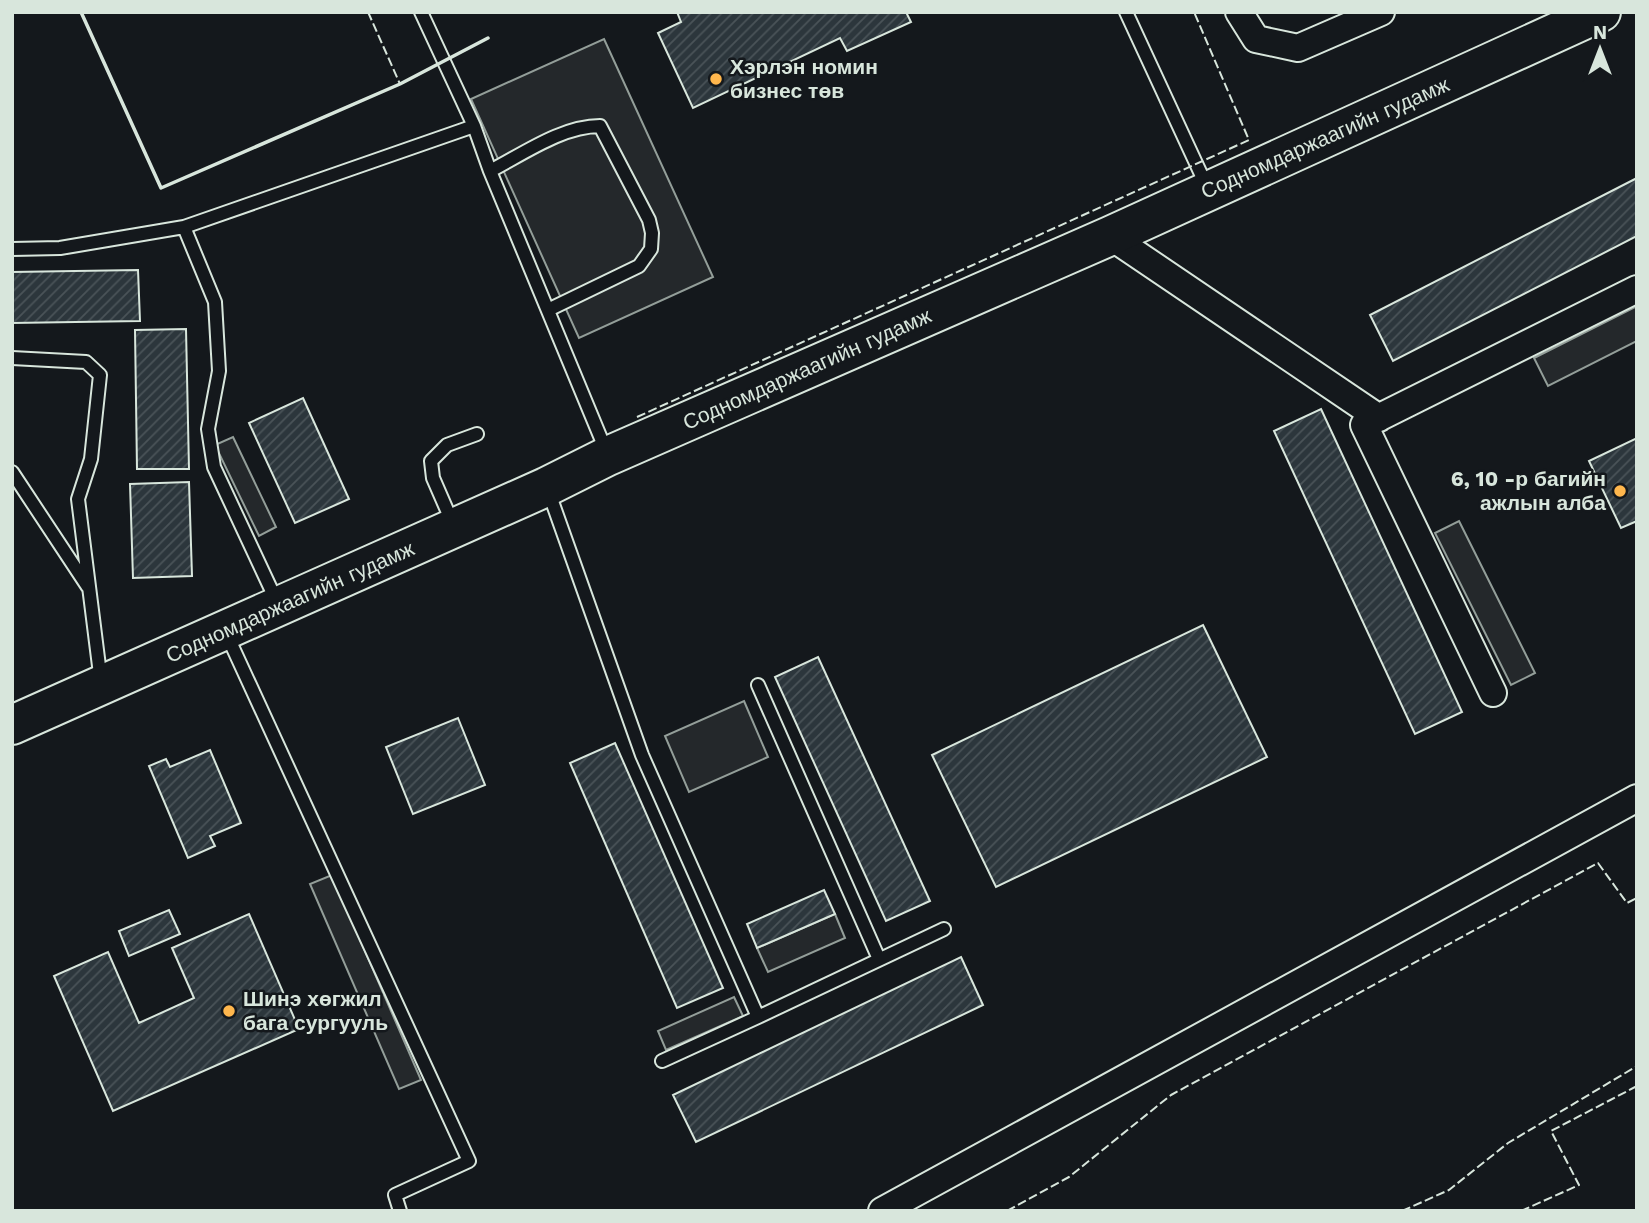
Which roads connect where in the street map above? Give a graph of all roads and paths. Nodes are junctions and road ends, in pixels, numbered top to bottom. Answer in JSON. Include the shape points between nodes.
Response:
{"nodes":[{"id":1,"x":421,"y":12,"type":"edge"},
{"id":2,"x":1126,"y":12,"type":"edge"},
{"id":3,"x":1239,"y":12,"type":"edge"},
{"id":4,"x":1381,"y":12,"type":"edge"},
{"id":5,"x":1592,"y":14,"type":"edge"},
{"id":6,"x":474,"y":126,"type":"junction"},
{"id":7,"x":490,"y":171,"type":"junction"},
{"id":8,"x":1209,"y":191,"type":"junction"},
{"id":9,"x":184,"y":227,"type":"junction"},
{"id":10,"x":1110,"y":236,"type":"junction"},
{"id":11,"x":12,"y":249,"type":"edge"},
{"id":12,"x":1637,"y":289,"type":"edge"},
{"id":13,"x":548,"y":310,"type":"junction"},
{"id":14,"x":12,"y":358,"type":"edge"},
{"id":15,"x":1379,"y":418,"type":"junction"},
{"id":16,"x":477,"y":434,"type":"dead end"},
{"id":17,"x":608,"y":456,"type":"junction"},
{"id":18,"x":12,"y":472,"type":"edge"},
{"id":19,"x":546,"y":487,"type":"junction"},
{"id":20,"x":454,"y":527,"type":"junction"},
{"id":21,"x":90,"y":590,"type":"junction"},
{"id":22,"x":279,"y":606,"type":"junction"},
{"id":23,"x":225,"y":631,"type":"junction"},
{"id":24,"x":758,"y":685,"type":"dead end"},
{"id":25,"x":102,"y":686,"type":"junction"},
{"id":26,"x":1493,"y":693,"type":"dead end"},
{"id":27,"x":12,"y":725,"type":"edge"},
{"id":28,"x":1637,"y":798,"type":"edge"},
{"id":29,"x":944,"y":929,"type":"dead end"},
{"id":30,"x":879,"y":960,"type":"junction"},
{"id":31,"x":758,"y":1017,"type":"junction"},
{"id":32,"x":662,"y":1061,"type":"dead end"},
{"id":33,"x":400,"y":1211,"type":"edge"},
{"id":34,"x":882,"y":1211,"type":"edge"}],
"edges":[{"from":1,"to":6,"type":"lane"},
{"from":2,"to":8,"type":"lane"},
{"from":3,"to":4,"type":"street","via":[[1256,39],[1298,48]]},
{"from":5,"to":8,"type":"main road","name":"Содномдаржаагийн гудамж"},
{"from":6,"to":7,"type":"lane"},
{"from":6,"to":9,"type":"lane"},
{"from":7,"to":13,"type":"lane"},
{"from":7,"to":13,"type":"lane","via":[[561,133],[600,126],[649,220],[652,249],[639,266]]},
{"from":8,"to":10,"type":"main road","name":"Содномдаржаагийн гудамж"},
{"from":9,"to":11,"type":"lane","via":[[60,247]]},
{"from":9,"to":22,"type":"lane","via":[[215,302],[219,371],[208,429],[214,467]]},
{"from":10,"to":15,"type":"street"},
{"from":10,"to":17,"type":"main road","name":"Содномдаржаагийн гудамж"},
{"from":12,"to":15,"type":"street"},
{"from":13,"to":17,"type":"lane"},
{"from":14,"to":21,"type":"lane","via":[[86,362],[100,375],[90,459],[78,499]]},
{"from":15,"to":26,"type":"street","via":[[1364,425]]},
{"from":16,"to":20,"type":"lane","via":[[447,445],[431,461],[433,478]]},
{"from":17,"to":19,"type":"main road","name":"Содномдаржаагийн гудамж"},
{"from":18,"to":21,"type":"lane"},
{"from":19,"to":20,"type":"main road","name":"Содномдаржаагийн гудамж"},
{"from":19,"to":31,"type":"lane","via":[[642,755]]},
{"from":20,"to":22,"type":"main road","name":"Содномдаржаагийн гудамж"},
{"from":21,"to":25,"type":"lane"},
{"from":22,"to":23,"type":"main road","name":"Содномдаржаагийн гудамж"},
{"from":23,"to":25,"type":"main road","name":"Содномдаржаагийн гудамж"},
{"from":23,"to":33,"type":"lane","via":[[469,1161],[396,1195]]},
{"from":24,"to":30,"type":"lane"},
{"from":25,"to":27,"type":"main road","name":"Содномдаржаагийн гудамж"},
{"from":28,"to":34,"type":"street"},
{"from":29,"to":30,"type":"lane"},
{"from":30,"to":31,"type":"lane"},
{"from":31,"to":32,"type":"lane"}]}
